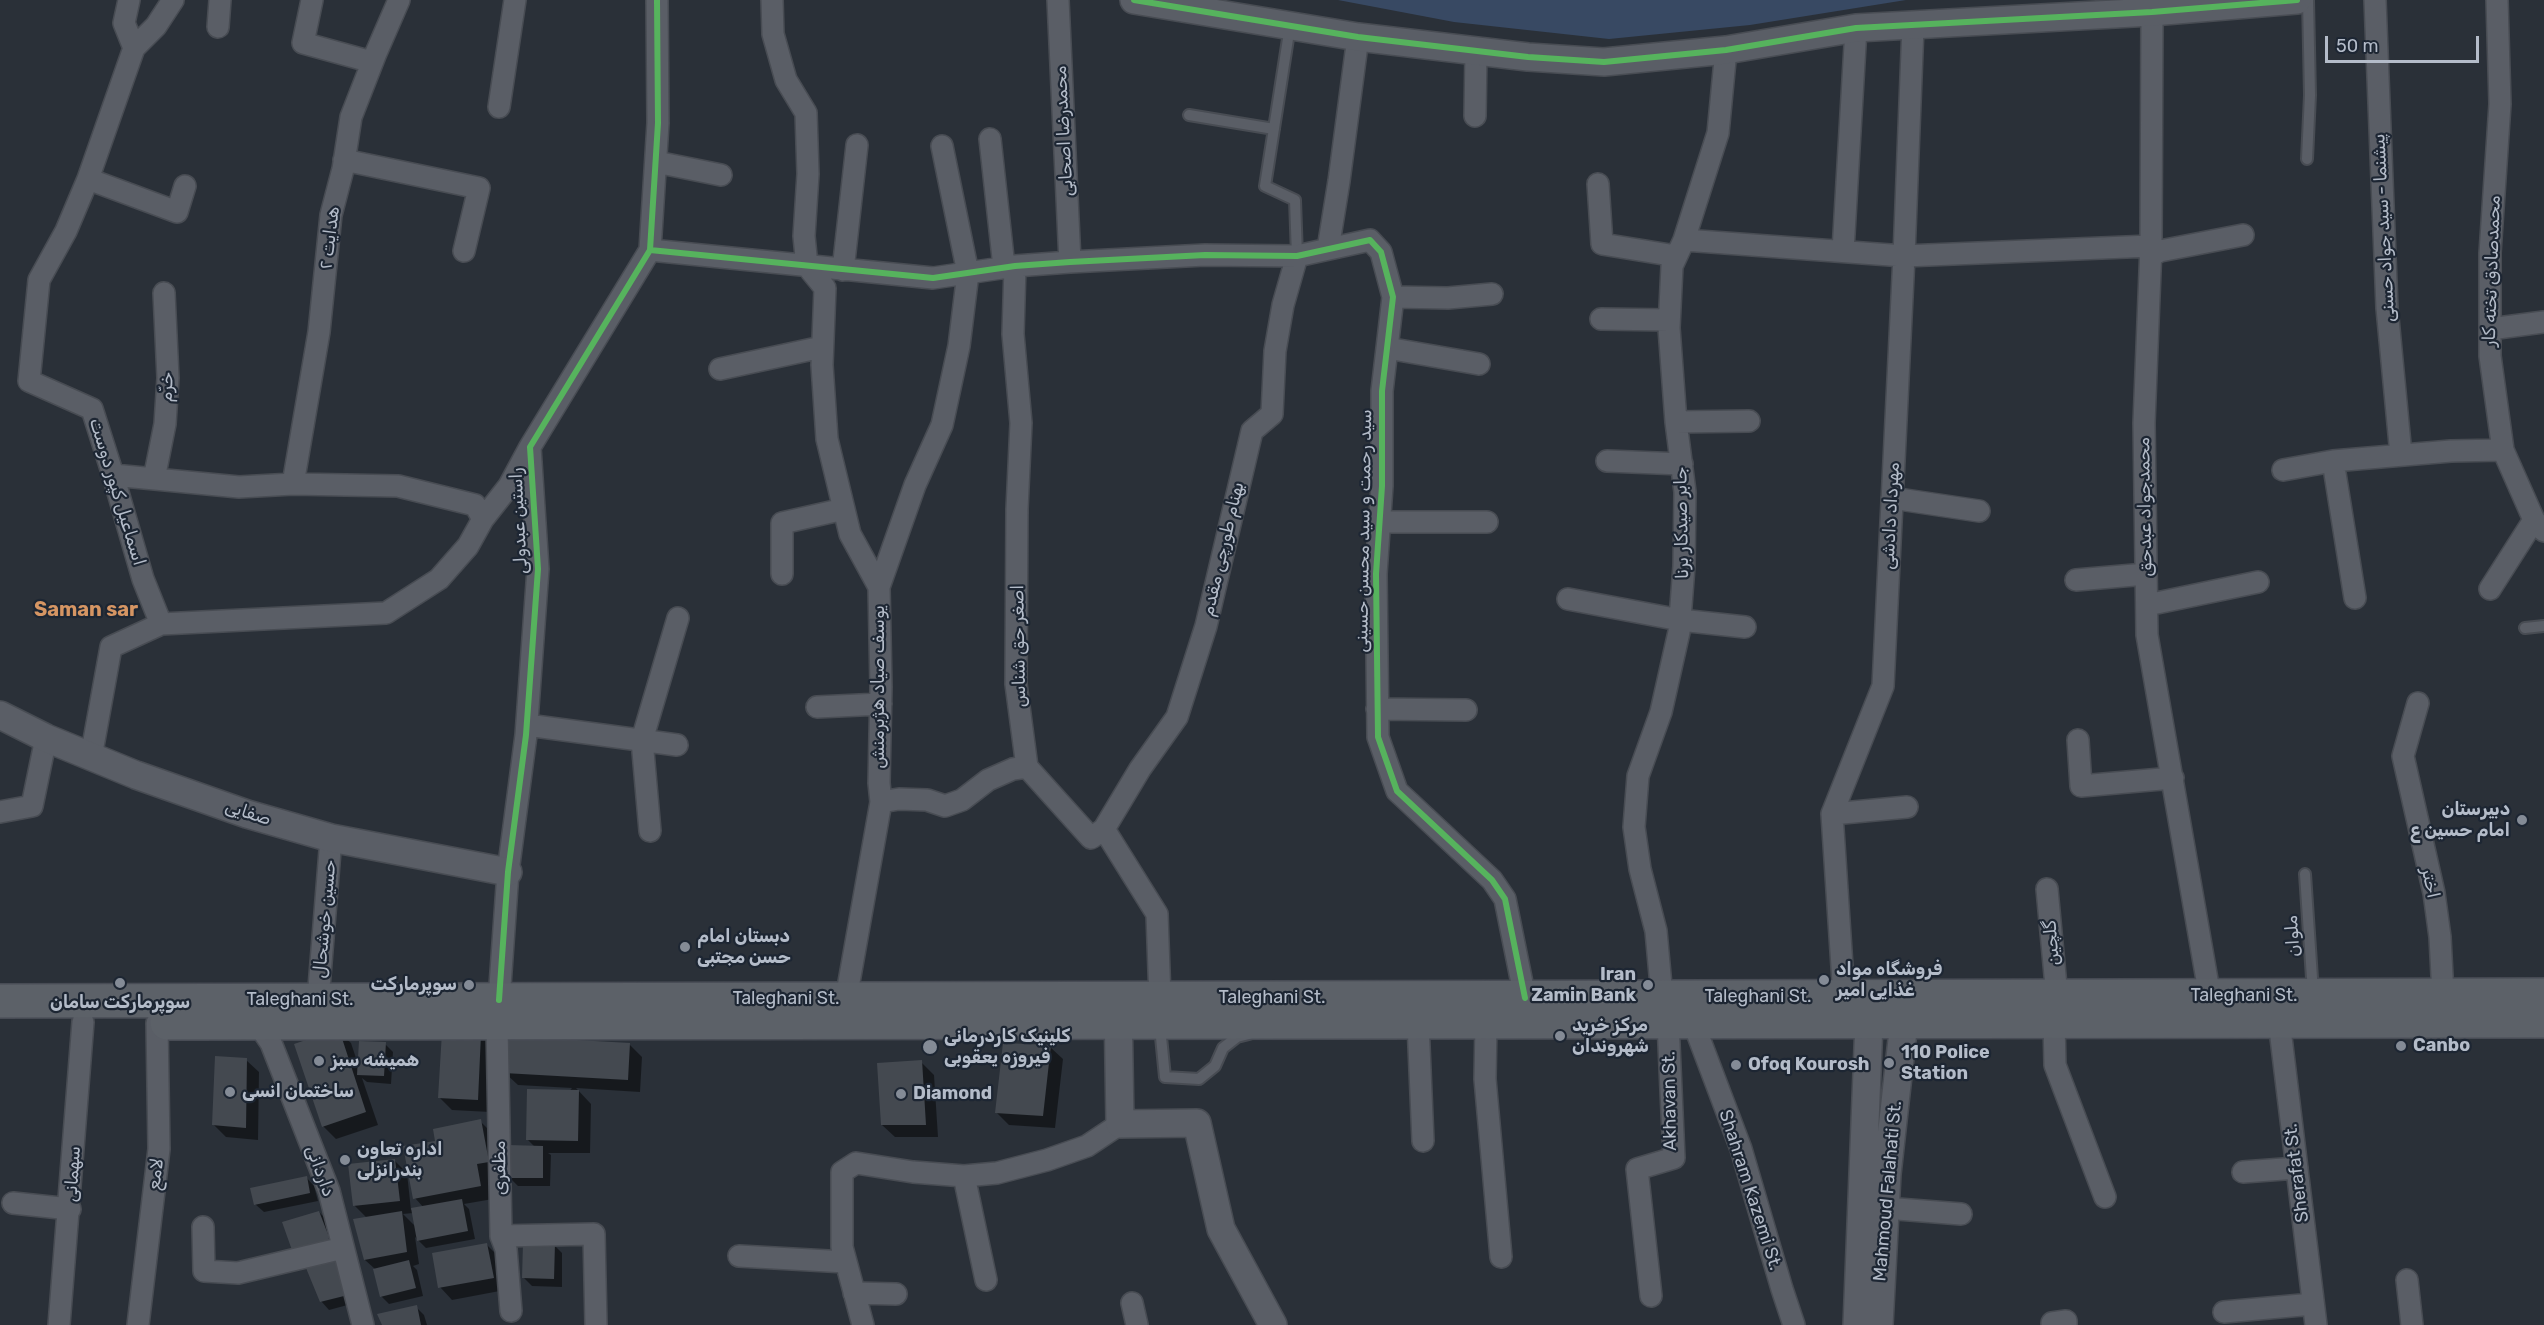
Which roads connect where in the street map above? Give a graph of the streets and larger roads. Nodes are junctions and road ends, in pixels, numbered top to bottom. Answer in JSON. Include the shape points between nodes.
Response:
{"nodes":[{"id":1,"x":129,"y":0,"type":"edge"},
{"id":2,"x":173,"y":0,"type":"edge"},
{"id":3,"x":220,"y":0,"type":"edge"},
{"id":4,"x":312,"y":0,"type":"edge"},
{"id":5,"x":399,"y":0,"type":"edge"},
{"id":6,"x":515,"y":0,"type":"edge"},
{"id":7,"x":657,"y":0,"type":"edge"},
{"id":8,"x":772,"y":0,"type":"edge"},
{"id":9,"x":1058,"y":0,"type":"edge"},
{"id":10,"x":1134,"y":0,"type":"edge"},
{"id":11,"x":2297,"y":0,"type":"edge"},
{"id":12,"x":2375,"y":0,"type":"edge"},
{"id":13,"x":2497,"y":0,"type":"edge"},
{"id":14,"x":2152,"y":12,"type":"junction"},
{"id":15,"x":1913,"y":26,"type":"junction"},
{"id":16,"x":218,"y":27,"type":"dead end"},
{"id":17,"x":1856,"y":28,"type":"junction"},
{"id":18,"x":1358,"y":37,"type":"junction"},
{"id":19,"x":134,"y":48,"type":"junction"},
{"id":20,"x":1726,"y":50,"type":"junction"},
{"id":21,"x":1476,"y":51,"type":"junction"},
{"id":22,"x":372,"y":62,"type":"junction"},
{"id":23,"x":499,"y":107,"type":"dead end"},
{"id":24,"x":1475,"y":116,"type":"dead end"},
{"id":25,"x":990,"y":139,"type":"dead end"},
{"id":26,"x":857,"y":145,"type":"dead end"},
{"id":27,"x":942,"y":146,"type":"dead end"},
{"id":28,"x":344,"y":160,"type":"junction"},
{"id":29,"x":656,"y":162,"type":"junction"},
{"id":30,"x":721,"y":175,"type":"dead end"},
{"id":31,"x":88,"y":178,"type":"junction"},
{"id":32,"x":1598,"y":184,"type":"dead end"},
{"id":33,"x":185,"y":186,"type":"dead end"},
{"id":34,"x":2243,"y":235,"type":"dead end"},
{"id":35,"x":1680,"y":248,"type":"junction"},
{"id":36,"x":1328,"y":249,"type":"junction"},
{"id":37,"x":650,"y":250,"type":"junction"},
{"id":38,"x":464,"y":251,"type":"dead end"},
{"id":39,"x":1843,"y":251,"type":"junction"},
{"id":40,"x":2150,"y":251,"type":"junction"},
{"id":41,"x":1297,"y":256,"type":"junction"},
{"id":42,"x":1904,"y":256,"type":"junction"},
{"id":43,"x":1070,"y":262,"type":"junction"},
{"id":44,"x":807,"y":266,"type":"junction"},
{"id":45,"x":1010,"y":267,"type":"junction"},
{"id":46,"x":843,"y":270,"type":"junction"},
{"id":47,"x":968,"y":273,"type":"junction"},
{"id":48,"x":164,"y":293,"type":"dead end"},
{"id":49,"x":1492,"y":294,"type":"dead end"},
{"id":50,"x":1393,"y":297,"type":"junction"},
{"id":51,"x":1601,"y":319,"type":"dead end"},
{"id":52,"x":1669,"y":320,"type":"junction"},
{"id":53,"x":2544,"y":322,"type":"edge"},
{"id":54,"x":2490,"y":329,"type":"junction"},
{"id":55,"x":822,"y":347,"type":"junction"},
{"id":56,"x":1387,"y":348,"type":"junction"},
{"id":57,"x":1479,"y":364,"type":"dead end"},
{"id":58,"x":720,"y":369,"type":"dead end"},
{"id":59,"x":1749,"y":421,"type":"dead end"},
{"id":60,"x":1676,"y":422,"type":"junction"},
{"id":61,"x":530,"y":447,"type":"junction"},
{"id":62,"x":2503,"y":450,"type":"junction"},
{"id":63,"x":2401,"y":455,"type":"junction"},
{"id":64,"x":1607,"y":461,"type":"dead end"},
{"id":65,"x":2333,"y":461,"type":"junction"},
{"id":66,"x":1682,"y":464,"type":"junction"},
{"id":67,"x":2283,"y":470,"type":"dead end"},
{"id":68,"x":114,"y":475,"type":"junction"},
{"id":69,"x":154,"y":479,"type":"junction"},
{"id":70,"x":293,"y":484,"type":"junction"},
{"id":71,"x":1892,"y":498,"type":"junction"},
{"id":72,"x":844,"y":509,"type":"junction"},
{"id":73,"x":1979,"y":511,"type":"dead end"},
{"id":74,"x":483,"y":519,"type":"junction"},
{"id":75,"x":1380,"y":522,"type":"junction"},
{"id":76,"x":1487,"y":522,"type":"dead end"},
{"id":77,"x":2539,"y":525,"type":"edge"},
{"id":78,"x":783,"y":574,"type":"dead end"},
{"id":79,"x":2146,"y":574,"type":"junction"},
{"id":80,"x":2076,"y":579,"type":"dead end"},
{"id":81,"x":2258,"y":582,"type":"dead end"},
{"id":82,"x":879,"y":587,"type":"junction"},
{"id":83,"x":2490,"y":588,"type":"dead end"},
{"id":84,"x":2355,"y":598,"type":"dead end"},
{"id":85,"x":1568,"y":599,"type":"dead end"},
{"id":86,"x":2147,"y":606,"type":"junction"},
{"id":87,"x":678,"y":618,"type":"dead end"},
{"id":88,"x":1680,"y":620,"type":"junction"},
{"id":89,"x":161,"y":624,"type":"junction"},
{"id":90,"x":1745,"y":627,"type":"dead end"},
{"id":91,"x":2418,"y":703,"type":"dead end"},
{"id":92,"x":881,"y":704,"type":"junction"},
{"id":93,"x":817,"y":707,"type":"dead end"},
{"id":94,"x":1377,"y":709,"type":"junction"},
{"id":95,"x":1466,"y":710,"type":"dead end"},
{"id":96,"x":0,"y":715,"type":"edge"},
{"id":97,"x":527,"y":724,"type":"junction"},
{"id":98,"x":46,"y":738,"type":"junction"},
{"id":99,"x":642,"y":740,"type":"junction"},
{"id":100,"x":2078,"y":740,"type":"dead end"},
{"id":101,"x":677,"y":746,"type":"dead end"},
{"id":102,"x":91,"y":757,"type":"junction"},
{"id":103,"x":1027,"y":767,"type":"junction"},
{"id":104,"x":2173,"y":778,"type":"junction"},
{"id":105,"x":881,"y":802,"type":"junction"},
{"id":106,"x":1907,"y":807,"type":"dead end"},
{"id":107,"x":0,"y":812,"type":"edge"},
{"id":108,"x":1832,"y":814,"type":"junction"},
{"id":109,"x":1104,"y":829,"type":"junction"},
{"id":110,"x":650,"y":831,"type":"dead end"},
{"id":111,"x":331,"y":838,"type":"junction"},
{"id":112,"x":508,"y":872,"type":"junction"},
{"id":113,"x":2047,"y":889,"type":"dead end"},
{"id":114,"x":2442,"y":995,"type":"junction"},
{"id":115,"x":2544,"y":996,"type":"edge"},
{"id":116,"x":2210,"y":997,"type":"junction"},
{"id":117,"x":1525,"y":998,"type":"junction"},
{"id":118,"x":846,"y":999,"type":"junction"},
{"id":119,"x":318,"y":1000,"type":"junction"},
{"id":120,"x":0,"y":1001,"type":"edge"},
{"id":121,"x":1861,"y":1005,"type":"junction"},
{"id":122,"x":2055,"y":1009,"type":"junction"},
{"id":123,"x":1118,"y":1011,"type":"junction"},
{"id":124,"x":1160,"y":1011,"type":"junction"},
{"id":125,"x":498,"y":1012,"type":"junction"},
{"id":126,"x":1674,"y":1014,"type":"junction"},
{"id":127,"x":2544,"y":1021,"type":"edge"},
{"id":128,"x":83,"y":1022,"type":"junction"},
{"id":129,"x":1904,"y":1022,"type":"junction"},
{"id":130,"x":2279,"y":1022,"type":"junction"},
{"id":131,"x":0,"y":1023,"type":"edge"},
{"id":132,"x":157,"y":1023,"type":"junction"},
{"id":133,"x":1418,"y":1023,"type":"junction"},
{"id":134,"x":1486,"y":1023,"type":"junction"},
{"id":135,"x":258,"y":1024,"type":"junction"},
{"id":136,"x":1120,"y":1124,"type":"junction"},
{"id":137,"x":1423,"y":1142,"type":"dead end"},
{"id":138,"x":2297,"y":1168,"type":"junction"},
{"id":139,"x":2243,"y":1172,"type":"dead end"},
{"id":140,"x":1876,"y":1174,"type":"junction"},
{"id":141,"x":964,"y":1176,"type":"junction"},
{"id":142,"x":2105,"y":1197,"type":"dead end"},
{"id":143,"x":13,"y":1203,"type":"dead end"},
{"id":144,"x":1885,"y":1208,"type":"junction"},
{"id":145,"x":70,"y":1209,"type":"junction"},
{"id":146,"x":1961,"y":1214,"type":"dead end"},
{"id":147,"x":203,"y":1227,"type":"dead end"},
{"id":148,"x":501,"y":1236,"type":"junction"},
{"id":149,"x":344,"y":1248,"type":"junction"},
{"id":150,"x":739,"y":1256,"type":"dead end"},
{"id":151,"x":1501,"y":1257,"type":"dead end"},
{"id":152,"x":846,"y":1262,"type":"junction"},
{"id":153,"x":986,"y":1280,"type":"dead end"},
{"id":154,"x":2407,"y":1280,"type":"dead end"},
{"id":155,"x":854,"y":1293,"type":"junction"},
{"id":156,"x":896,"y":1294,"type":"dead end"},
{"id":157,"x":1651,"y":1296,"type":"dead end"},
{"id":158,"x":1132,"y":1303,"type":"dead end"},
{"id":159,"x":2313,"y":1304,"type":"junction"},
{"id":160,"x":1865,"y":1308,"type":"edge"},
{"id":161,"x":511,"y":1311,"type":"dead end"},
{"id":162,"x":2224,"y":1312,"type":"dead end"},
{"id":163,"x":59,"y":1325,"type":"edge"},
{"id":164,"x":138,"y":1325,"type":"edge"},
{"id":165,"x":363,"y":1325,"type":"edge"},
{"id":166,"x":596,"y":1325,"type":"edge"},
{"id":167,"x":863,"y":1325,"type":"edge"},
{"id":168,"x":1137,"y":1325,"type":"edge"},
{"id":169,"x":1273,"y":1325,"type":"edge"},
{"id":170,"x":1794,"y":1325,"type":"edge"},
{"id":171,"x":1879,"y":1325,"type":"edge"},
{"id":172,"x":2316,"y":1325,"type":"edge"},
{"id":173,"x":2412,"y":1325,"type":"edge"}],
"edges":[{"from":1,"to":19,"type":"street","via":[[124,23]]},
{"from":2,"to":19,"type":"street","via":[[156,26]]},
{"from":3,"to":16,"type":"street"},
{"from":4,"to":22,"type":"street","via":[[303,43]]},
{"from":5,"to":22,"type":"street","name":"هدایت ۲"},
{"from":6,"to":23,"type":"street"},
{"from":7,"to":29,"type":"street","name":"راستین عبدولی"},
{"from":8,"to":44,"type":"street","via":[[773,34],[786,80],[806,113]]},
{"from":9,"to":43,"type":"street","name":"محمدرضا اصحابی"},
{"from":10,"to":18,"type":"street"},
{"from":11,"to":14,"type":"street"},
{"from":12,"to":63,"type":"street","name":"پیشنما - سید جواد حسنی","via":[[2387,308]]},
{"from":13,"to":54,"type":"street","name":"محمدصادق تخته کار","via":[[2500,104],[2490,253]]},
{"from":14,"to":15,"type":"street"},
{"from":14,"to":40,"type":"street","name":"محمدجواد عبدحق"},
{"from":15,"to":17,"type":"street"},
{"from":15,"to":42,"type":"street","name":"مهرداد دادشی"},
{"from":17,"to":20,"type":"street"},
{"from":17,"to":39,"type":"street"},
{"from":18,"to":21,"type":"street"},
{"from":18,"to":36,"type":"street"},
{"from":19,"to":31,"type":"street","name":"اسماعیل کپور دوست"},
{"from":20,"to":21,"type":"street","via":[[1604,62]]},
{"from":20,"to":35,"type":"street","name":"جابر صیدکار برنا","via":[[1718,133]]},
{"from":21,"to":24,"type":"street"},
{"from":22,"to":28,"type":"street","name":"هدایت ۲","via":[[351,117]]},
{"from":25,"to":45,"type":"street","name":"اصغر حق شناس"},
{"from":26,"to":46,"type":"street"},
{"from":27,"to":47,"type":"street"},
{"from":28,"to":38,"type":"street","via":[[479,188]]},
{"from":28,"to":70,"type":"street","name":"هدایت ۲","via":[[331,215],[319,332]]},
{"from":29,"to":30,"type":"street"},
{"from":29,"to":37,"type":"street","name":"راستین عبدولی"},
{"from":31,"to":33,"type":"street","via":[[177,212]]},
{"from":31,"to":68,"type":"street","name":"اسماعیل کپور دوست","via":[[66,231],[39,280],[29,381],[92,409]]},
{"from":32,"to":35,"type":"street","via":[[1602,244]]},
{"from":34,"to":40,"type":"street"},
{"from":35,"to":39,"type":"street"},
{"from":35,"to":52,"type":"street","name":"جابر صیدکار برنا","via":[[1672,266]]},
{"from":36,"to":41,"type":"street","name":"سید رحمت و سید محسن حسینی"},
{"from":36,"to":50,"type":"street","name":"سید رحمت و سید محسن حسینی","via":[[1370,240],[1381,252]]},
{"from":37,"to":44,"type":"street","name":"سید رحمت و سید محسن حسینی"},
{"from":37,"to":61,"type":"street","name":"راستین عبدولی"},
{"from":39,"to":42,"type":"street"},
{"from":40,"to":42,"type":"street"},
{"from":40,"to":79,"type":"street","name":"محمدجواد عبدحق","via":[[2144,423]]},
{"from":41,"to":43,"type":"street","name":"سید رحمت و سید محسن حسینی","via":[[1205,255]]},
{"from":41,"to":109,"type":"street","name":"بهنام طورچی مقدم","via":[[1275,351],[1272,414],[1252,431],[1206,626],[1176,717]]},
{"from":42,"to":71,"type":"street","name":"مهرداد دادشی"},
{"from":43,"to":45,"type":"street","name":"سید رحمت و سید محسن حسینی"},
{"from":44,"to":46,"type":"street","name":"سید رحمت و سید محسن حسینی"},
{"from":44,"to":55,"type":"street","name":"یوسف صیاد هژبرمنش","via":[[825,288]]},
{"from":45,"to":47,"type":"street","name":"سید رحمت و سید محسن حسینی"},
{"from":45,"to":103,"type":"street","name":"اصغر حق شناس","via":[[1021,423],[1016,684]]},
{"from":46,"to":47,"type":"street","name":"سید رحمت و سید محسن حسینی","via":[[933,279]]},
{"from":47,"to":82,"type":"street","via":[[959,346],[942,425],[915,485]]},
{"from":48,"to":69,"type":"street","name":"خرّم","via":[[168,378],[165,424]]},
{"from":49,"to":50,"type":"street"},
{"from":50,"to":56,"type":"street","name":"سید رحمت و سید محسن حسینی"},
{"from":51,"to":52,"type":"street"},
{"from":52,"to":60,"type":"street","name":"جابر صیدکار برنا"},
{"from":53,"to":54,"type":"street"},
{"from":54,"to":62,"type":"street","name":"محمدصادق تخته کار"},
{"from":55,"to":58,"type":"street"},
{"from":55,"to":72,"type":"street","name":"یوسف صیاد هژبرمنش","via":[[827,439]]},
{"from":56,"to":57,"type":"street"},
{"from":56,"to":75,"type":"street","name":"سید رحمت و سید محسن حسینی","via":[[1382,391]]},
{"from":59,"to":60,"type":"street"},
{"from":60,"to":66,"type":"street","name":"جابر صیدکار برنا"},
{"from":61,"to":74,"type":"street","name":"راستین عبدولی","via":[[509,486]]},
{"from":61,"to":97,"type":"street","name":"راستین عبدولی","via":[[538,569]]},
{"from":62,"to":63,"type":"street"},
{"from":62,"to":77,"type":"street","name":"محمدصادق تخته کار"},
{"from":63,"to":65,"type":"street"},
{"from":64,"to":66,"type":"street"},
{"from":65,"to":67,"type":"street"},
{"from":65,"to":84,"type":"street"},
{"from":66,"to":88,"type":"street","name":"جابر صیدکار برنا","via":[[1685,533]]},
{"from":68,"to":69,"type":"street","name":"راستین عبدولی"},
{"from":68,"to":89,"type":"street","name":"اسماعیل کپور دوست","via":[[143,579]]},
{"from":69,"to":70,"type":"street","name":"راستین عبدولی","via":[[239,487]]},
{"from":70,"to":74,"type":"street","name":"راستین عبدولی","via":[[398,486],[474,505]]},
{"from":71,"to":73,"type":"street"},
{"from":71,"to":108,"type":"street","name":"مهرداد دادشی","via":[[1882,686]]},
{"from":72,"to":78,"type":"street","via":[[782,523]]},
{"from":72,"to":82,"type":"street","name":"یوسف صیاد هژبرمنش","via":[[850,534]]},
{"from":74,"to":89,"type":"street","via":[[468,546],[439,579],[386,613]]},
{"from":75,"to":76,"type":"street"},
{"from":75,"to":94,"type":"street","name":"سید رحمت و سید محسن حسینی","via":[[1376,574]]},
{"from":77,"to":83,"type":"street"},
{"from":79,"to":80,"type":"street"},
{"from":79,"to":86,"type":"street","name":"محمدجواد عبدحق"},
{"from":81,"to":86,"type":"street"},
{"from":82,"to":92,"type":"street","name":"یوسف صیاد هژبرمنش"},
{"from":85,"to":88,"type":"street"},
{"from":86,"to":104,"type":"street","name":"محمدجواد عبدحق","via":[[2147,634]]},
{"from":87,"to":99,"type":"street"},
{"from":88,"to":90,"type":"street"},
{"from":88,"to":126,"type":"street","name":"جابر صیدکار برنا","via":[[1661,712],[1638,776],[1634,827]]},
{"from":89,"to":102,"type":"street","via":[[111,647]]},
{"from":91,"to":114,"type":"street","name":"اختر","via":[[2403,756],[2434,893]]},
{"from":92,"to":93,"type":"street"},
{"from":92,"to":105,"type":"street","name":"یوسف صیاد هژبرمنش"},
{"from":94,"to":95,"type":"street"},
{"from":94,"to":117,"type":"street","name":"سید رحمت و سید محسن حسینی","via":[[1378,737],[1397,791],[1492,880],[1505,898]]},
{"from":96,"to":98,"type":"street","name":"صفایی"},
{"from":97,"to":99,"type":"street"},
{"from":97,"to":112,"type":"street","name":"راستین عبدولی"},
{"from":98,"to":102,"type":"street","name":"صفایی"},
{"from":98,"to":107,"type":"street","via":[[32,806]]},
{"from":99,"to":101,"type":"street"},
{"from":99,"to":110,"type":"street"},
{"from":100,"to":104,"type":"street","via":[[2081,786]]},
{"from":102,"to":111,"type":"street","name":"صفایی","via":[[247,814]]},
{"from":103,"to":105,"type":"street","via":[[988,780],[962,800],[945,806],[927,800]]},
{"from":103,"to":109,"type":"street","via":[[1091,838]]},
{"from":104,"to":116,"type":"street","name":"محمدجواد عبدحق"},
{"from":105,"to":118,"type":"street","name":"یوسف صیاد هژبرمنش"},
{"from":106,"to":108,"type":"street"},
{"from":108,"to":121,"type":"street","name":"مهرداد دادشی"},
{"from":109,"to":124,"type":"street","via":[[1157,914]]},
{"from":111,"to":112,"type":"street","name":"صفایی"},
{"from":111,"to":119,"type":"street","name":"حسین خوشحال"},
{"from":112,"to":125,"type":"street","name":"راستین عبدولی"},
{"from":113,"to":122,"type":"street","name":"گلچین"},
{"from":114,"to":115,"type":"main road","name":"Taleghani St."},
{"from":114,"to":116,"type":"main road","name":"Taleghani St."},
{"from":116,"to":122,"type":"main road","name":"Taleghani St."},
{"from":117,"to":124,"type":"main road","name":"Taleghani St."},
{"from":117,"to":126,"type":"main road","name":"Taleghani St."},
{"from":118,"to":123,"type":"main road","name":"Taleghani St."},
{"from":118,"to":125,"type":"main road","name":"Taleghani St."},
{"from":119,"to":120,"type":"main road","name":"Taleghani St."},
{"from":119,"to":125,"type":"main road","name":"Taleghani St."},
{"from":121,"to":122,"type":"main road","name":"Taleghani St."},
{"from":121,"to":126,"type":"main road","name":"Taleghani St."},
{"from":121,"to":129,"type":"main road","name":"Taleghani St."},
{"from":121,"to":140,"type":"street","name":"Mahmoud Falahati St."},
{"from":122,"to":129,"type":"main road","name":"Taleghani St."},
{"from":122,"to":130,"type":"main road","name":"Taleghani St."},
{"from":122,"to":142,"type":"street","name":"گلچین","via":[[2055,1065]]},
{"from":123,"to":124,"type":"main road","name":"Taleghani St."},
{"from":123,"to":125,"type":"main road","name":"Taleghani St."},
{"from":123,"to":136,"type":"street"},
{"from":124,"to":133,"type":"main road","name":"Taleghani St.","via":[[1265,1023]]},
{"from":125,"to":135,"type":"main road","name":"Taleghani St."},
{"from":125,"to":148,"type":"street","name":"مظفری"},
{"from":126,"to":134,"type":"main road","name":"Taleghani St."},
{"from":126,"to":157,"type":"street","name":"Akhavan St.","via":[[1674,1158],[1637,1169]]},
{"from":126,"to":170,"type":"street","name":"Shahram Kazemi St.","via":[[1741,1149]]},
{"from":127,"to":130,"type":"main road","name":"Taleghani St."},
{"from":128,"to":131,"type":"main road","name":"Taleghani St."},
{"from":128,"to":132,"type":"main road","name":"Taleghani St."},
{"from":128,"to":145,"type":"street","name":"سهمانی"},
{"from":129,"to":140,"type":"street","name":"Mahmoud Falahati St."},
{"from":130,"to":138,"type":"street","name":"Sherafat St."},
{"from":132,"to":135,"type":"main road","name":"Taleghani St."},
{"from":132,"to":164,"type":"street","name":"لامع","via":[[159,1149]]},
{"from":133,"to":134,"type":"main road","name":"Taleghani St."},
{"from":133,"to":137,"type":"street"},
{"from":134,"to":151,"type":"street","via":[[1485,1079]]},
{"from":135,"to":149,"type":"street","name":"داردانی","via":[[271,1043],[329,1191]]},
{"from":136,"to":141,"type":"street","via":[[1087,1146],[1047,1160],[997,1173]]},
{"from":136,"to":169,"type":"street","via":[[1197,1123],[1221,1229]]},
{"from":138,"to":139,"type":"street"},
{"from":138,"to":159,"type":"street","name":"Sherafat St."},
{"from":140,"to":144,"type":"street","name":"Mahmoud Falahati St."},
{"from":140,"to":160,"type":"street","name":"Mahmoud Falahati St."},
{"from":141,"to":152,"type":"street","via":[[856,1163],[842,1172],[842,1247]]},
{"from":141,"to":153,"type":"street"},
{"from":143,"to":145,"type":"street"},
{"from":144,"to":146,"type":"street"},
{"from":144,"to":160,"type":"street","name":"Mahmoud Falahati St."},
{"from":145,"to":163,"type":"street","name":"سهمانی"},
{"from":147,"to":149,"type":"street","via":[[204,1271],[238,1273]]},
{"from":148,"to":161,"type":"street","name":"مظفری","via":[[506,1249]]},
{"from":148,"to":166,"type":"street","via":[[594,1234]]},
{"from":149,"to":165,"type":"street","name":"داردانی"},
{"from":150,"to":152,"type":"street"},
{"from":152,"to":155,"type":"street"},
{"from":154,"to":173,"type":"street"},
{"from":155,"to":156,"type":"street"},
{"from":155,"to":167,"type":"street"},
{"from":158,"to":168,"type":"street"},
{"from":159,"to":162,"type":"street"},
{"from":159,"to":172,"type":"street","name":"Sherafat St."},
{"from":160,"to":171,"type":"street","name":"Mahmoud Falahati St."}]}
